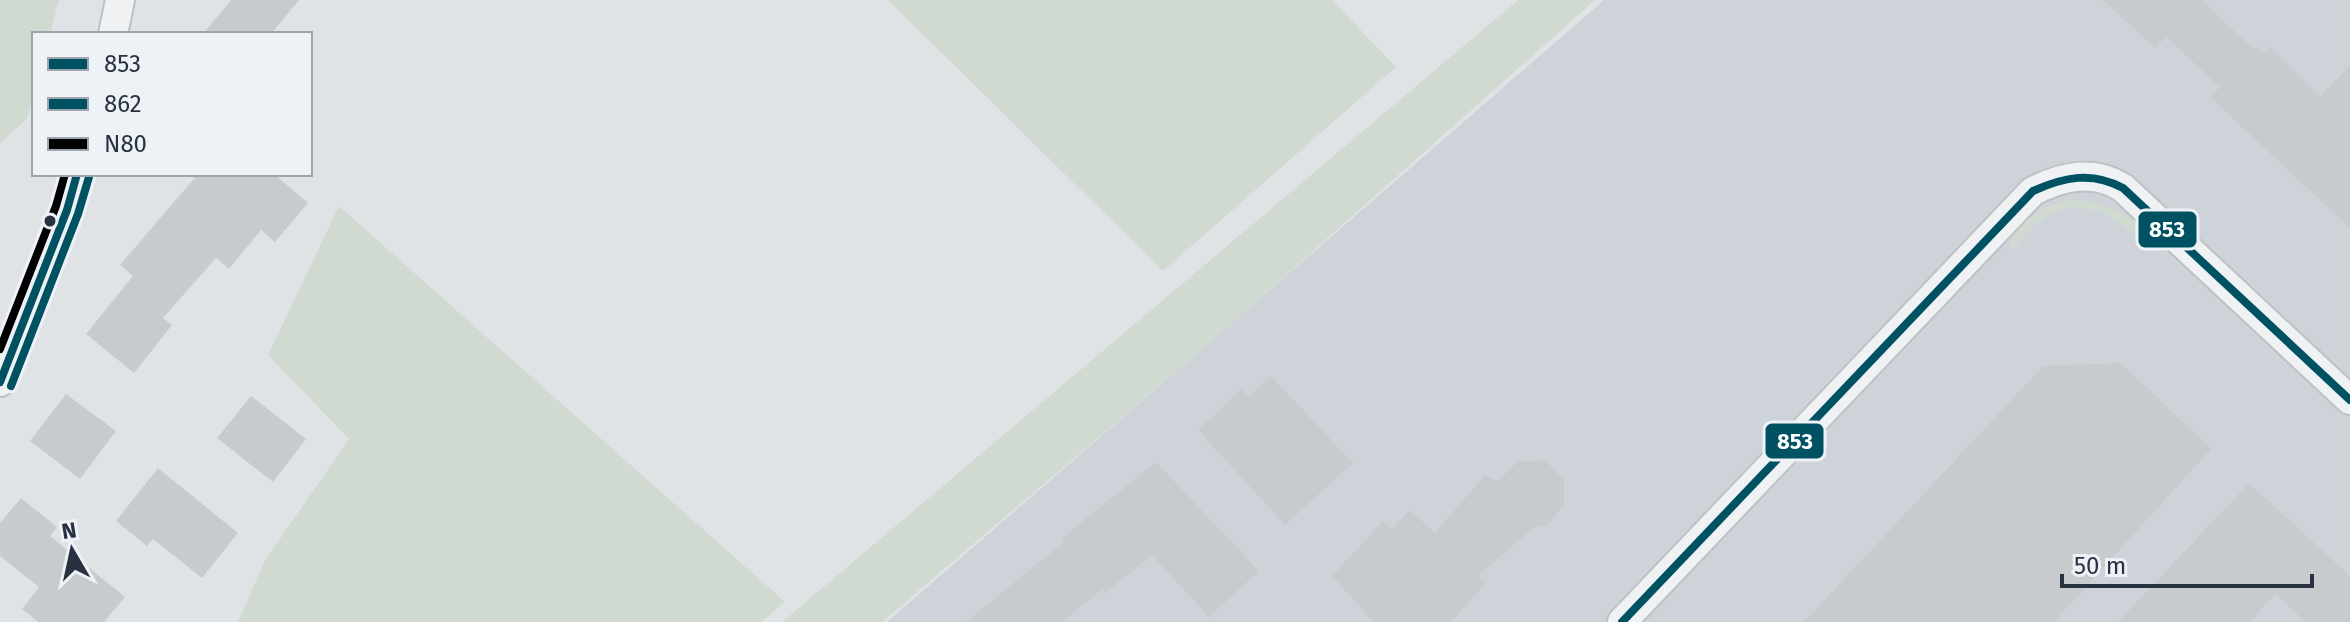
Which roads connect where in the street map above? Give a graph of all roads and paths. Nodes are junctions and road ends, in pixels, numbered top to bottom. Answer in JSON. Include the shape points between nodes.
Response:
{"nodes":[{"id":1,"x":120,"y":0,"type":"edge"},
{"id":2,"x":113,"y":32,"type":"edge"},
{"id":3,"x":76,"y":176,"type":"edge"},
{"id":4,"x":0,"y":382,"type":"edge"},
{"id":5,"x":2350,"y":400,"type":"edge"},
{"id":6,"x":1622,"y":622,"type":"edge"}],
"edges":[{"from":1,"to":2,"type":"street"},
{"from":3,"to":4,"type":"street"},
{"from":5,"to":6,"type":"street","via":[[2123,188],[2098,177],[2052,182],[2033,191]]}]}
